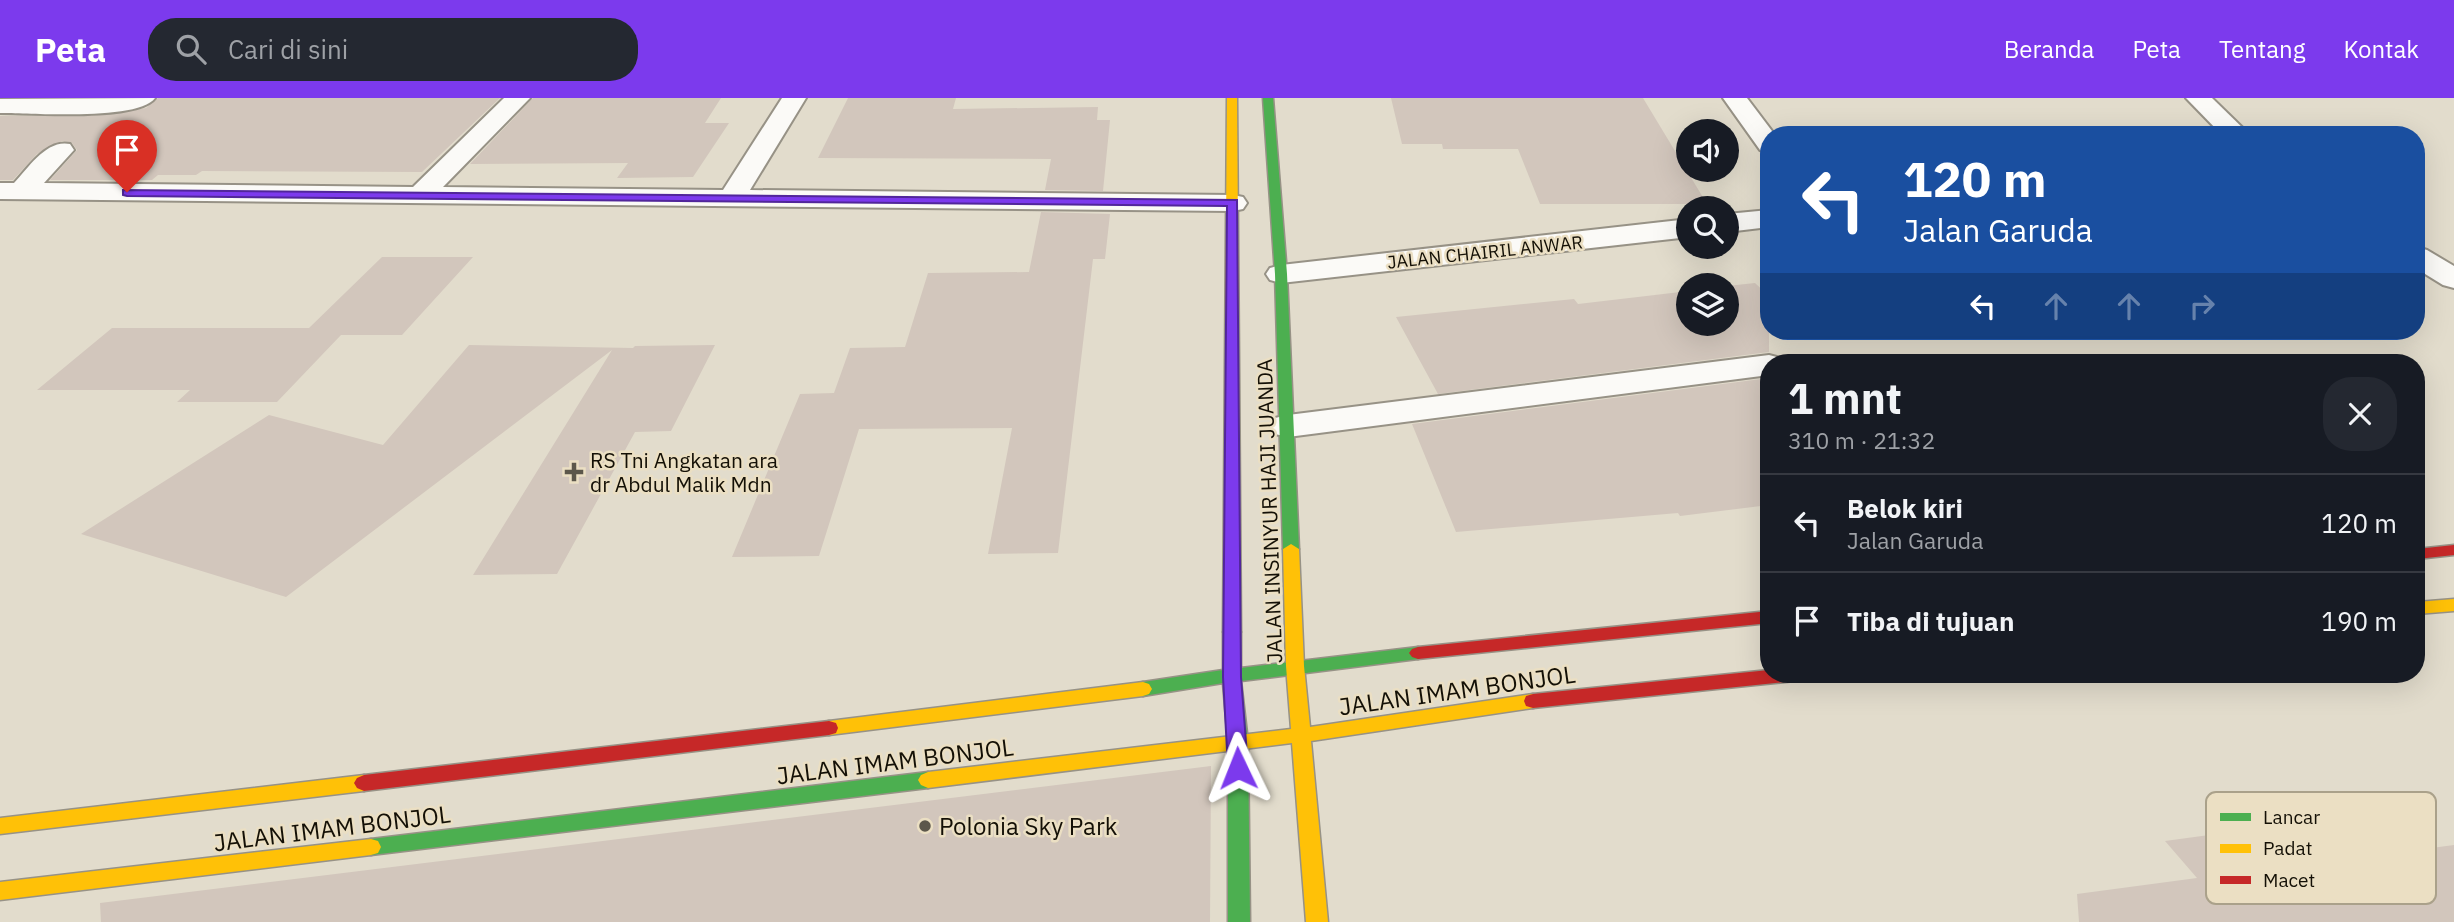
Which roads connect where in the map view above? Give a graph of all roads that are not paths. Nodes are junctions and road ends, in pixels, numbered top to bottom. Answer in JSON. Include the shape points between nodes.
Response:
{"nodes":[{"id":1,"x":143,"y":98,"type":"edge"},
{"id":2,"x":518,"y":98,"type":"edge"},
{"id":3,"x":794,"y":98,"type":"edge"},
{"id":4,"x":1232,"y":98,"type":"edge"},
{"id":5,"x":1268,"y":98,"type":"edge"},
{"id":6,"x":1735,"y":98,"type":"edge"},
{"id":7,"x":2198,"y":98,"type":"edge"},
{"id":8,"x":0,"y":106,"type":"edge"},
{"id":9,"x":2227,"y":126,"type":"edge"},
{"id":10,"x":1760,"y":133,"type":"edge"},
{"id":11,"x":61,"y":150,"type":"dead end"},
{"id":12,"x":10,"y":191,"type":"edge"},
{"id":13,"x":419,"y":195,"type":"junction"},
{"id":14,"x":731,"y":199,"type":"junction"},
{"id":15,"x":1233,"y":203,"type":"junction"},
{"id":16,"x":1760,"y":220,"type":"edge"},
{"id":17,"x":1739,"y":222,"type":"edge"},
{"id":18,"x":1676,"y":229,"type":"edge"},
{"id":19,"x":2425,"y":261,"type":"edge"},
{"id":20,"x":1281,"y":274,"type":"junction"},
{"id":21,"x":2454,"y":279,"type":"edge"},
{"id":22,"x":1760,"y":366,"type":"edge"},
{"id":23,"x":1288,"y":426,"type":"junction"},
{"id":24,"x":2454,"y":550,"type":"edge"},
{"id":25,"x":2425,"y":553,"type":"edge"},
{"id":26,"x":2454,"y":605,"type":"edge"},
{"id":27,"x":2425,"y":607,"type":"edge"},
{"id":28,"x":1760,"y":618,"type":"edge"},
{"id":29,"x":1295,"y":666,"type":"junction"},
{"id":30,"x":1232,"y":677,"type":"junction"},
{"id":31,"x":1760,"y":678,"type":"edge"},
{"id":32,"x":1302,"y":735,"type":"junction"},
{"id":33,"x":1238,"y":743,"type":"junction"},
{"id":34,"x":0,"y":826,"type":"edge"},
{"id":35,"x":0,"y":891,"type":"edge"},
{"id":36,"x":1239,"y":922,"type":"edge"},
{"id":37,"x":1317,"y":922,"type":"edge"}],
"edges":[{"from":1,"to":8,"type":"street","via":[[118,106]]},
{"from":2,"to":13,"type":"street"},
{"from":3,"to":14,"type":"street"},
{"from":4,"to":15,"type":"main road","name":"JALAN INSINYUR HAJI JUANDA"},
{"from":5,"to":20,"type":"main road","name":"JALAN INSINYUR HAJI JUANDA"},
{"from":6,"to":10,"type":"street"},
{"from":7,"to":9,"type":"street"},
{"from":11,"to":12,"type":"street"},
{"from":12,"to":13,"type":"street"},
{"from":13,"to":14,"type":"street"},
{"from":14,"to":15,"type":"street"},
{"from":15,"to":30,"type":"main road","name":"JALAN INSINYUR HAJI JUANDA"},
{"from":16,"to":17,"type":"street"},
{"from":18,"to":20,"type":"street","name":"JALAN CHAIRIL ANWAR"},
{"from":19,"to":21,"type":"street"},
{"from":20,"to":23,"type":"main road","name":"JALAN INSINYUR HAJI JUANDA"},
{"from":22,"to":23,"type":"street"},
{"from":23,"to":29,"type":"main road","name":"JALAN INSINYUR HAJI JUANDA"},
{"from":24,"to":25,"type":"main road"},
{"from":26,"to":27,"type":"main road"},
{"from":28,"to":29,"type":"main road","name":"JALAN IMAM BONJOL"},
{"from":29,"to":30,"type":"main road","name":"JALAN IMAM BONJOL"},
{"from":29,"to":32,"type":"main road","name":"JALAN INSINYUR HAJI JUANDA"},
{"from":30,"to":33,"type":"main road","name":"JALAN INSINYUR HAJI JUANDA"},
{"from":30,"to":34,"type":"main road","name":"JALAN IMAM BONJOL"},
{"from":31,"to":32,"type":"main road","name":"JALAN IMAM BONJOL","via":[[1504,704]]},
{"from":32,"to":33,"type":"main road","name":"JALAN IMAM BONJOL"},
{"from":32,"to":37,"type":"main road","name":"JALAN INSINYUR HAJI JUANDA"},
{"from":33,"to":35,"type":"main road","name":"JALAN IMAM BONJOL"},
{"from":33,"to":36,"type":"main road","name":"JALAN INSINYUR HAJI JUANDA"}]}
